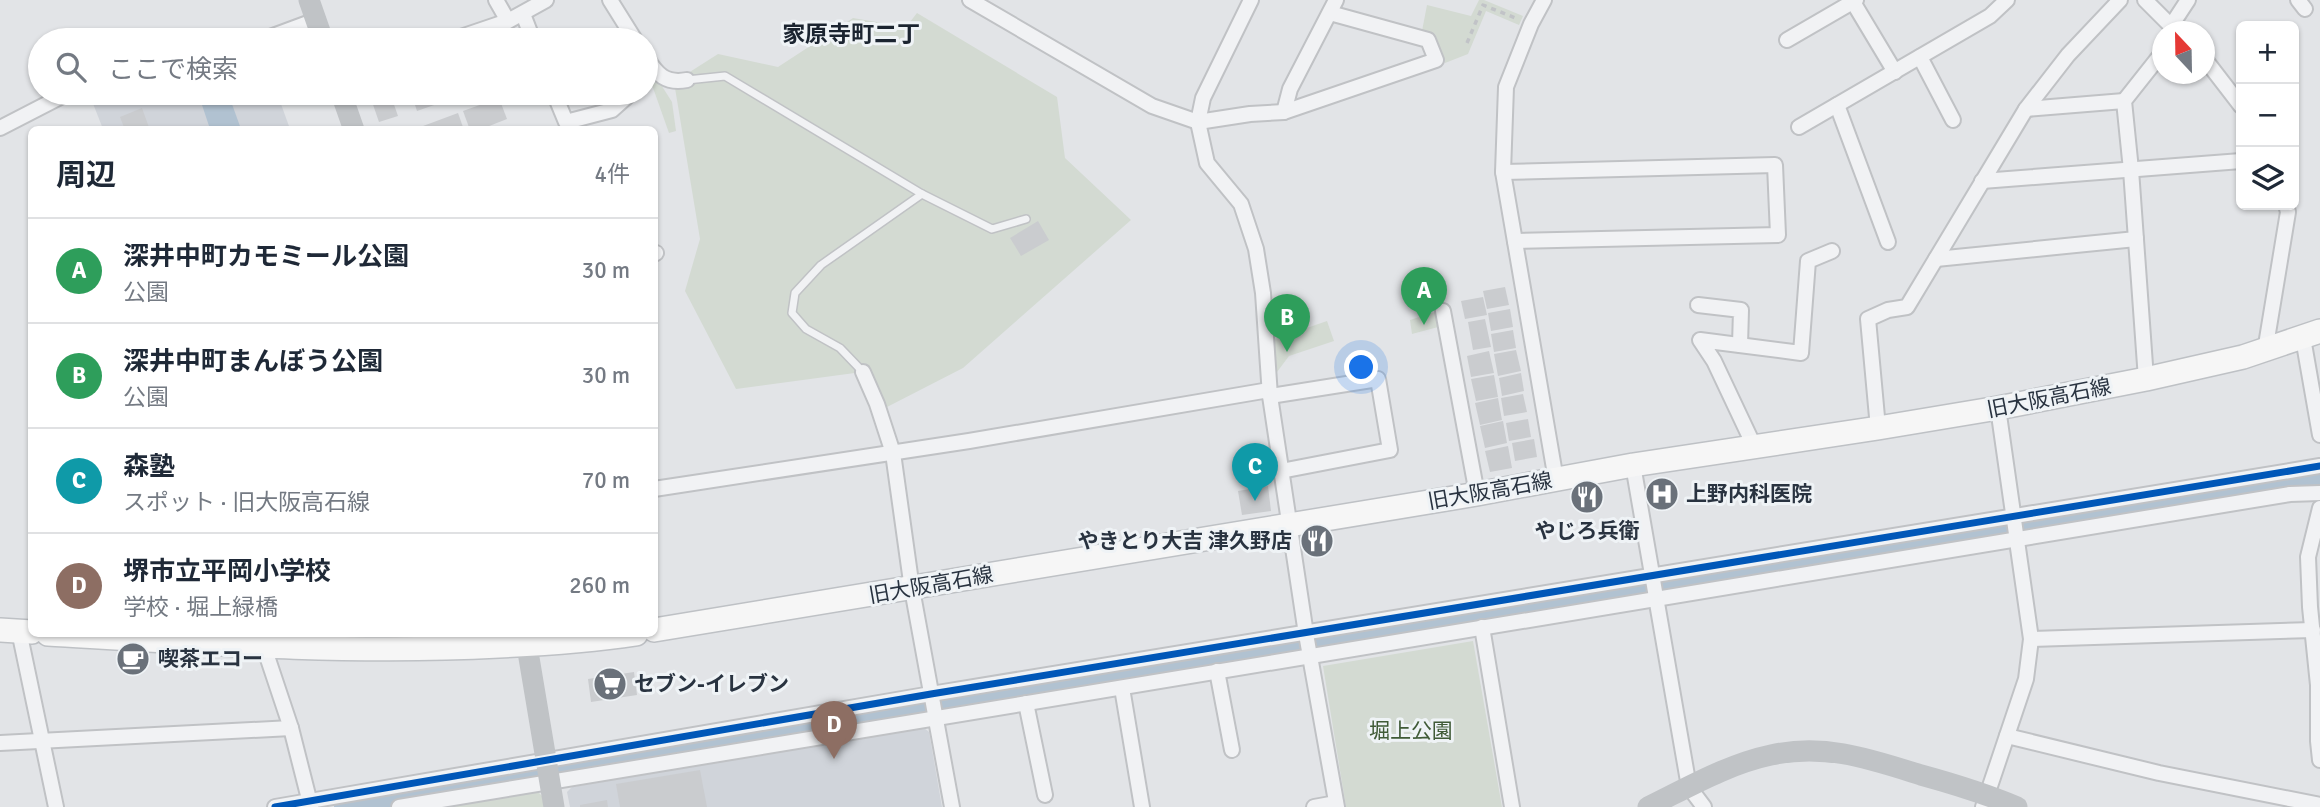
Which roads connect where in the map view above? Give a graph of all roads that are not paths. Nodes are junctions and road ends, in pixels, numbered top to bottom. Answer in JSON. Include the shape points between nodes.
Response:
{"nodes":[{"id":1,"x":309,"y":0,"type":"edge"},
{"id":2,"x":496,"y":0,"type":"edge"},
{"id":3,"x":546,"y":0,"type":"edge"},
{"id":4,"x":610,"y":0,"type":"edge"},
{"id":5,"x":970,"y":0,"type":"edge"},
{"id":6,"x":1251,"y":0,"type":"edge"},
{"id":7,"x":1544,"y":0,"type":"edge"},
{"id":8,"x":2007,"y":0,"type":"edge"},
{"id":9,"x":2120,"y":0,"type":"edge"},
{"id":10,"x":2145,"y":0,"type":"edge"},
{"id":11,"x":2188,"y":0,"type":"edge"},
{"id":12,"x":1854,"y":1,"type":"edge"},
{"id":13,"x":1333,"y":6,"type":"edge"},
{"id":14,"x":523,"y":14,"type":"junction"},
{"id":15,"x":509,"y":21,"type":"junction"},
{"id":16,"x":2166,"y":21,"type":"edge"},
{"id":17,"x":2178,"y":21,"type":"edge"},
{"id":18,"x":318,"y":28,"type":"edge"},
{"id":19,"x":488,"y":28,"type":"edge"},
{"id":20,"x":528,"y":28,"type":"edge"},
{"id":21,"x":628,"y":28,"type":"edge"},
{"id":22,"x":1787,"y":40,"type":"dead end"},
{"id":23,"x":1920,"y":57,"type":"junction"},
{"id":24,"x":2152,"y":66,"type":"edge"},
{"id":25,"x":1895,"y":72,"type":"junction"},
{"id":26,"x":2215,"y":72,"type":"edge"},
{"id":27,"x":658,"y":77,"type":"edge"},
{"id":28,"x":687,"y":80,"type":"joint"},
{"id":29,"x":2236,"y":100,"type":"edge"},
{"id":30,"x":2124,"y":101,"type":"junction"},
{"id":31,"x":45,"y":105,"type":"edge"},
{"id":32,"x":346,"y":105,"type":"edge"},
{"id":33,"x":559,"y":105,"type":"edge"},
{"id":34,"x":618,"y":105,"type":"edge"},
{"id":35,"x":1838,"y":105,"type":"junction"},
{"id":36,"x":2026,"y":108,"type":"junction"},
{"id":37,"x":1284,"y":113,"type":"junction"},
{"id":38,"x":1954,"y":120,"type":"dead end"},
{"id":39,"x":1198,"y":122,"type":"junction"},
{"id":40,"x":353,"y":126,"type":"edge"},
{"id":41,"x":1799,"y":127,"type":"dead end"},
{"id":42,"x":0,"y":128,"type":"edge"},
{"id":43,"x":2236,"y":161,"type":"edge"},
{"id":44,"x":2131,"y":170,"type":"junction"},
{"id":45,"x":1503,"y":172,"type":"junction"},
{"id":46,"x":1982,"y":181,"type":"junction"},
{"id":47,"x":922,"y":194,"type":"junction"},
{"id":48,"x":2287,"y":210,"type":"edge"},
{"id":49,"x":1026,"y":219,"type":"dead end"},
{"id":50,"x":2136,"y":239,"type":"junction"},
{"id":51,"x":1515,"y":240,"type":"junction"},
{"id":52,"x":1888,"y":242,"type":"dead end"},
{"id":53,"x":1832,"y":251,"type":"dead end"},
{"id":54,"x":1936,"y":259,"type":"junction"},
{"id":55,"x":1698,"y":304,"type":"dead end"},
{"id":56,"x":1443,"y":311,"type":"dead end"},
{"id":57,"x":2312,"y":334,"type":"edge"},
{"id":58,"x":1740,"y":345,"type":"junction"},
{"id":59,"x":2265,"y":351,"type":"junction"},
{"id":60,"x":863,"y":372,"type":"joint"},
{"id":61,"x":2146,"y":379,"type":"junction"},
{"id":62,"x":1269,"y":393,"type":"junction"},
{"id":63,"x":1998,"y":408,"type":"junction"},
{"id":64,"x":1878,"y":429,"type":"junction"},
{"id":65,"x":2320,"y":435,"type":"edge"},
{"id":66,"x":1755,"y":448,"type":"junction"},
{"id":67,"x":893,"y":453,"type":"junction"},
{"id":68,"x":1633,"y":466,"type":"junction"},
{"id":69,"x":2320,"y":466,"type":"edge"},
{"id":70,"x":1281,"y":471,"type":"junction"},
{"id":71,"x":1556,"y":480,"type":"junction"},
{"id":72,"x":658,"y":488,"type":"edge"},
{"id":73,"x":2320,"y":492,"type":"edge"},
{"id":74,"x":1477,"y":494,"type":"junction"},
{"id":75,"x":2320,"y":508,"type":"edge"},
{"id":76,"x":2013,"y":518,"type":"junction"},
{"id":77,"x":1289,"y":524,"type":"junction"},
{"id":78,"x":2016,"y":540,"type":"junction"},
{"id":79,"x":1652,"y":578,"type":"junction"},
{"id":80,"x":912,"y":589,"type":"junction"},
{"id":81,"x":1656,"y":598,"type":"junction"},
{"id":82,"x":1482,"y":627,"type":"junction"},
{"id":83,"x":658,"y":630,"type":"edge"},
{"id":84,"x":2313,"y":630,"type":"junction"},
{"id":85,"x":17,"y":631,"type":"edge"},
{"id":86,"x":1306,"y":634,"type":"junction"},
{"id":87,"x":98,"y":637,"type":"edge"},
{"id":88,"x":614,"y":637,"type":"edge"},
{"id":89,"x":526,"y":639,"type":"edge"},
{"id":90,"x":2031,"y":639,"type":"junction"},
{"id":91,"x":264,"y":647,"type":"junction"},
{"id":92,"x":1310,"y":655,"type":"junction"},
{"id":93,"x":1217,"y":671,"type":"junction"},
{"id":94,"x":1122,"y":688,"type":"junction"},
{"id":95,"x":1026,"y":703,"type":"junction"},
{"id":96,"x":934,"y":706,"type":"junction"},
{"id":97,"x":291,"y":728,"type":"junction"},
{"id":98,"x":2007,"y":736,"type":"junction"},
{"id":99,"x":41,"y":741,"type":"junction"},
{"id":100,"x":0,"y":743,"type":"edge"},
{"id":101,"x":1232,"y":750,"type":"dead end"},
{"id":102,"x":2320,"y":753,"type":"edge"},
{"id":103,"x":548,"y":771,"type":"junction"},
{"id":104,"x":1689,"y":787,"type":"junction"},
{"id":105,"x":1045,"y":795,"type":"dead end"},
{"id":106,"x":1986,"y":801,"type":"edge"},
{"id":107,"x":310,"y":803,"type":"edge"},
{"id":108,"x":1336,"y":805,"type":"edge"},
{"id":109,"x":2320,"y":805,"type":"edge"},
{"id":110,"x":56,"y":807,"type":"edge"},
{"id":111,"x":275,"y":807,"type":"edge"},
{"id":112,"x":399,"y":807,"type":"edge"},
{"id":113,"x":554,"y":807,"type":"edge"},
{"id":114,"x":951,"y":807,"type":"edge"},
{"id":115,"x":1142,"y":807,"type":"edge"},
{"id":116,"x":1314,"y":807,"type":"edge"},
{"id":117,"x":1512,"y":807,"type":"edge"},
{"id":118,"x":1648,"y":807,"type":"edge"},
{"id":119,"x":1704,"y":807,"type":"edge"},
{"id":120,"x":2017,"y":807,"type":"edge"}],
"edges":[{"from":1,"to":18,"type":"street"},
{"from":2,"to":15,"type":"street"},
{"from":3,"to":14,"type":"street"},
{"from":4,"to":21,"type":"street"},
{"from":5,"to":39,"type":"street","via":[[1152,106]]},
{"from":6,"to":39,"type":"street","via":[[1203,98]]},
{"from":7,"to":45,"type":"street","via":[[1506,87]]},
{"from":8,"to":23,"type":"street","via":[[1990,16]]},
{"from":9,"to":36,"type":"street"},
{"from":10,"to":16,"type":"street"},
{"from":11,"to":17,"type":"street"},
{"from":12,"to":22,"type":"street"},
{"from":12,"to":25,"type":"street"},
{"from":13,"to":37,"type":"street","via":[[1290,89]]},
{"from":13,"to":37,"type":"street","via":[[1429,40],[1436,60]]},
{"from":14,"to":15,"type":"street"},
{"from":14,"to":20,"type":"street"},
{"from":15,"to":19,"type":"street"},
{"from":23,"to":25,"type":"street"},
{"from":23,"to":38,"type":"street"},
{"from":24,"to":30,"type":"street"},
{"from":25,"to":35,"type":"street"},
{"from":26,"to":29,"type":"street"},
{"from":27,"to":28,"type":"street"},
{"from":28,"to":47,"type":"lane","via":[[725,76]]},
{"from":30,"to":36,"type":"street"},
{"from":30,"to":44,"type":"street"},
{"from":31,"to":42,"type":"street"},
{"from":32,"to":40,"type":"street"},
{"from":33,"to":34,"type":"street","via":[[565,122]]},
{"from":35,"to":41,"type":"street"},
{"from":35,"to":52,"type":"street"},
{"from":36,"to":46,"type":"street"},
{"from":37,"to":39,"type":"street"},
{"from":39,"to":62,"type":"street","via":[[1207,163],[1241,204],[1256,249]]},
{"from":43,"to":44,"type":"street"},
{"from":44,"to":46,"type":"street"},
{"from":44,"to":50,"type":"street"},
{"from":45,"to":51,"type":"street"},
{"from":45,"to":51,"type":"street","via":[[1775,165],[1778,235]]},
{"from":46,"to":54,"type":"street"},
{"from":47,"to":49,"type":"lane","via":[[992,229]]},
{"from":47,"to":60,"type":"lane","via":[[821,265],[795,293],[792,313],[806,329],[841,348]]},
{"from":48,"to":59,"type":"street"},
{"from":50,"to":54,"type":"street"},
{"from":50,"to":61,"type":"street"},
{"from":51,"to":71,"type":"street"},
{"from":53,"to":58,"type":"street","via":[[1808,261],[1801,353]]},
{"from":54,"to":64,"type":"street","via":[[1907,307],[1868,320]]},
{"from":55,"to":58,"type":"street","via":[[1741,310]]},
{"from":56,"to":74,"type":"street"},
{"from":57,"to":59,"type":"main road","name":"旧大阪高石線"},
{"from":57,"to":65,"type":"street"},
{"from":58,"to":66,"type":"street","via":[[1700,340]]},
{"from":59,"to":61,"type":"main road","name":"旧大阪高石線"},
{"from":60,"to":67,"type":"street"},
{"from":61,"to":63,"type":"main road","name":"旧大阪高石線"},
{"from":62,"to":67,"type":"street"},
{"from":62,"to":70,"type":"street"},
{"from":62,"to":70,"type":"street","via":[[1378,379],[1390,450]]},
{"from":63,"to":64,"type":"main road","name":"旧大阪高石線"},
{"from":63,"to":76,"type":"street"},
{"from":64,"to":66,"type":"main road","name":"旧大阪高石線"},
{"from":66,"to":68,"type":"main road","name":"旧大阪高石線"},
{"from":67,"to":72,"type":"street"},
{"from":67,"to":80,"type":"street"},
{"from":68,"to":71,"type":"main road","name":"旧大阪高石線"},
{"from":68,"to":79,"type":"street"},
{"from":69,"to":76,"type":"street"},
{"from":70,"to":77,"type":"street"},
{"from":71,"to":74,"type":"main road","name":"旧大阪高石線"},
{"from":73,"to":78,"type":"street"},
{"from":74,"to":77,"type":"main road","name":"旧大阪高石線"},
{"from":75,"to":84,"type":"street","via":[[2308,557]]},
{"from":76,"to":78,"type":"street"},
{"from":76,"to":79,"type":"street"},
{"from":77,"to":80,"type":"main road","name":"旧大阪高石線"},
{"from":77,"to":86,"type":"street"},
{"from":78,"to":81,"type":"street"},
{"from":78,"to":90,"type":"street"},
{"from":79,"to":81,"type":"street"},
{"from":79,"to":86,"type":"street"},
{"from":80,"to":83,"type":"main road","name":"旧大阪高石線"},
{"from":80,"to":96,"type":"street"},
{"from":81,"to":82,"type":"street"},
{"from":81,"to":104,"type":"street"},
{"from":82,"to":92,"type":"street"},
{"from":82,"to":117,"type":"street"},
{"from":84,"to":90,"type":"street"},
{"from":84,"to":102,"type":"street"},
{"from":85,"to":99,"type":"street"},
{"from":86,"to":92,"type":"street"},
{"from":86,"to":96,"type":"street"},
{"from":87,"to":91,"type":"main road"},
{"from":88,"to":89,"type":"main road"},
{"from":89,"to":91,"type":"main road","via":[[433,650]]},
{"from":89,"to":103,"type":"street"},
{"from":90,"to":98,"type":"street","via":[[2026,679]]},
{"from":91,"to":97,"type":"street"},
{"from":92,"to":93,"type":"street"},
{"from":92,"to":108,"type":"street"},
{"from":93,"to":94,"type":"street"},
{"from":93,"to":101,"type":"street"},
{"from":94,"to":95,"type":"street"},
{"from":94,"to":115,"type":"street"},
{"from":95,"to":96,"type":"street"},
{"from":95,"to":105,"type":"street"},
{"from":96,"to":103,"type":"street"},
{"from":96,"to":103,"type":"street"},
{"from":96,"to":114,"type":"street"},
{"from":97,"to":99,"type":"street"},
{"from":97,"to":107,"type":"street"},
{"from":98,"to":106,"type":"street"},
{"from":98,"to":109,"type":"street"},
{"from":99,"to":100,"type":"street"},
{"from":99,"to":110,"type":"street"},
{"from":103,"to":107,"type":"street"},
{"from":103,"to":112,"type":"street"},
{"from":103,"to":113,"type":"street"},
{"from":104,"to":106,"type":"street","via":[[1769,755],[1826,750],[1851,754]]},
{"from":104,"to":118,"type":"street"},
{"from":104,"to":119,"type":"street"},
{"from":106,"to":120,"type":"street"},
{"from":107,"to":111,"type":"street"},
{"from":108,"to":116,"type":"street"}]}
